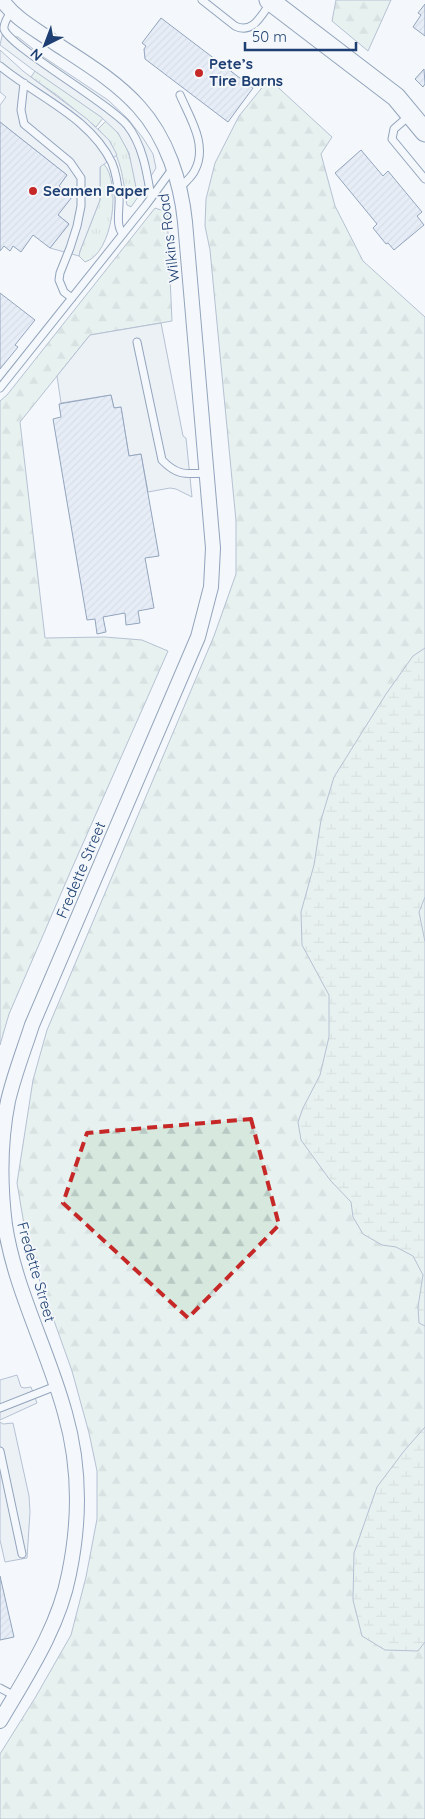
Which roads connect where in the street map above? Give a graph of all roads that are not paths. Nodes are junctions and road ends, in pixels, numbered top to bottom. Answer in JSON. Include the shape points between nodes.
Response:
{"nodes":[{"id":1,"x":2,"y":0,"type":"edge"},
{"id":2,"x":202,"y":0,"type":"edge"},
{"id":3,"x":271,"y":1,"type":"edge"},
{"id":4,"x":11,"y":11,"type":"junction"},
{"id":5,"x":0,"y":66,"type":"edge"},
{"id":6,"x":24,"y":83,"type":"junction"},
{"id":7,"x":180,"y":96,"type":"dead end"},
{"id":8,"x":410,"y":114,"type":"junction"},
{"id":9,"x":425,"y":132,"type":"edge"},
{"id":10,"x":173,"y":168,"type":"junction"},
{"id":11,"x":425,"y":180,"type":"edge"},
{"id":12,"x":180,"y":188,"type":"junction"},
{"id":13,"x":152,"y":197,"type":"junction"},
{"id":14,"x":123,"y":234,"type":"junction"},
{"id":15,"x":72,"y":298,"type":"junction"},
{"id":16,"x":137,"y":342,"type":"dead end"},
{"id":17,"x":0,"y":388,"type":"edge"},
{"id":18,"x":207,"y":473,"type":"junction"},
{"id":19,"x":213,"y":550,"type":"joint"},
{"id":20,"x":56,"y":1386,"type":"junction"},
{"id":21,"x":0,"y":1408,"type":"edge"},
{"id":22,"x":0,"y":1451,"type":"edge"},
{"id":23,"x":22,"y":1554,"type":"dead end"},
{"id":24,"x":0,"y":1688,"type":"edge"},
{"id":25,"x":15,"y":1696,"type":"junction"},
{"id":26,"x":0,"y":1721,"type":"edge"}],
"edges":[{"from":1,"to":4,"type":"street","name":"Wilkins Road"},
{"from":2,"to":3,"type":"lane","via":[[241,29],[252,27]]},
{"from":3,"to":8,"type":"main road","via":[[396,98]]},
{"from":4,"to":10,"type":"street","name":"Wilkins Road","via":[[134,102],[154,127]]},
{"from":4,"to":13,"type":"lane","via":[[4,25],[9,36],[116,113],[128,127],[141,152]]},
{"from":5,"to":6,"type":"lane"},
{"from":6,"to":14,"type":"lane","via":[[74,118],[101,146],[112,164],[117,183],[119,227]]},
{"from":6,"to":15,"type":"lane","via":[[21,110],[24,124],[70,162],[81,178],[77,226],[59,280],[64,292]]},
{"from":7,"to":12,"type":"lane","via":[[195,128],[200,154],[194,171]]},
{"from":8,"to":9,"type":"main road"},
{"from":8,"to":11,"type":"lane","via":[[394,129],[392,139]]},
{"from":10,"to":12,"type":"street","name":"Wilkins Road"},
{"from":10,"to":13,"type":"lane"},
{"from":12,"to":18,"type":"street","name":"Wilkins Road"},
{"from":13,"to":14,"type":"lane"},
{"from":14,"to":15,"type":"lane"},
{"from":15,"to":17,"type":"lane"},
{"from":16,"to":18,"type":"lane","via":[[162,460],[172,471]]},
{"from":18,"to":19,"type":"street","name":"Wilkins Road"},
{"from":19,"to":20,"type":"street","name":"Fredette Street","via":[[212,587],[198,637],[32,1026],[8,1101],[1,1165],[5,1227],[23,1292]]},
{"from":20,"to":21,"type":"lane"},
{"from":20,"to":25,"type":"street","name":"Fredette Street","via":[[65,1413],[76,1476],[73,1553],[64,1597]]},
{"from":22,"to":23,"type":"lane"},
{"from":24,"to":25,"type":"lane"},
{"from":25,"to":26,"type":"street","name":"Fredette Street"}]}
